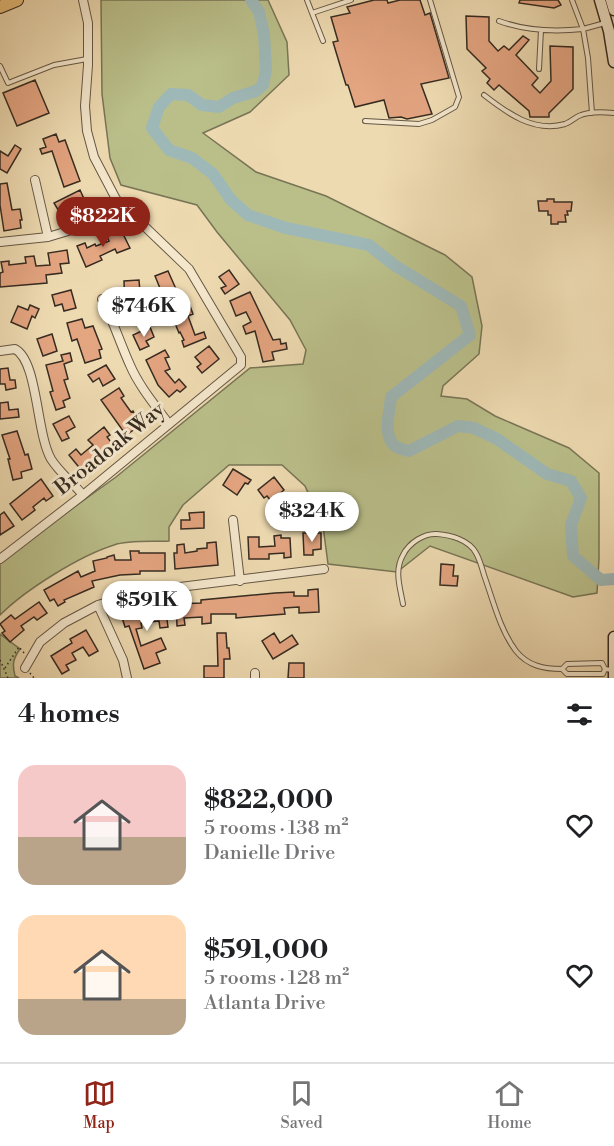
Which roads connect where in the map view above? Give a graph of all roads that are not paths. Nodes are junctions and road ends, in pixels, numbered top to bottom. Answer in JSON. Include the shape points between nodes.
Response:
{"nodes":[{"id":1,"x":17,"y":0,"type":"edge"},
{"id":2,"x":83,"y":0,"type":"edge"},
{"id":3,"x":307,"y":0,"type":"edge"},
{"id":4,"x":351,"y":0,"type":"edge"},
{"id":5,"x":430,"y":0,"type":"edge"},
{"id":6,"x":572,"y":0,"type":"edge"},
{"id":7,"x":600,"y":0,"type":"edge"},
{"id":8,"x":611,"y":0,"type":"edge"},
{"id":9,"x":0,"y":7,"type":"edge"},
{"id":10,"x":614,"y":11,"type":"edge"},
{"id":11,"x":312,"y":13,"type":"junction"},
{"id":12,"x":499,"y":21,"type":"dead end"},
{"id":13,"x":610,"y":24,"type":"edge"},
{"id":14,"x":583,"y":29,"type":"junction"},
{"id":15,"x":541,"y":30,"type":"junction"},
{"id":16,"x":322,"y":41,"type":"dead end"},
{"id":17,"x":88,"y":58,"type":"junction"},
{"id":18,"x":614,"y":62,"type":"edge"},
{"id":19,"x":0,"y":66,"type":"edge"},
{"id":20,"x":539,"y":69,"type":"dead end"},
{"id":21,"x":6,"y":79,"type":"junction"},
{"id":22,"x":0,"y":81,"type":"edge"},
{"id":23,"x":484,"y":95,"type":"dead end"},
{"id":24,"x":592,"y":112,"type":"junction"},
{"id":25,"x":614,"y":113,"type":"edge"},
{"id":26,"x":365,"y":121,"type":"dead end"},
{"id":27,"x":34,"y":180,"type":"dead end"},
{"id":28,"x":116,"y":199,"type":"junction"},
{"id":29,"x":48,"y":237,"type":"junction"},
{"id":30,"x":0,"y":242,"type":"edge"},
{"id":31,"x":102,"y":299,"type":"dead end"},
{"id":32,"x":0,"y":351,"type":"edge"},
{"id":33,"x":169,"y":424,"type":"junction"},
{"id":34,"x":83,"y":495,"type":"junction"},
{"id":35,"x":233,"y":520,"type":"dead end"},
{"id":36,"x":0,"y":559,"type":"edge"},
{"id":37,"x":324,"y":569,"type":"dead end"},
{"id":38,"x":240,"y":581,"type":"junction"},
{"id":39,"x":403,"y":604,"type":"dead end"},
{"id":40,"x":98,"y":605,"type":"junction"},
{"id":41,"x":614,"y":637,"type":"edge"},
{"id":42,"x":582,"y":664,"type":"junction"},
{"id":43,"x":24,"y":668,"type":"dead end"},
{"id":44,"x":562,"y":669,"type":"junction"},
{"id":45,"x":611,"y":669,"type":"edge"},
{"id":46,"x":581,"y":674,"type":"junction"},
{"id":47,"x":127,"y":678,"type":"edge"},
{"id":48,"x":614,"y":678,"type":"edge"}],
"edges":[{"from":1,"to":9,"type":"main road"},
{"from":2,"to":17,"type":"street","via":[[88,23]]},
{"from":3,"to":11,"type":"lane"},
{"from":4,"to":11,"type":"lane"},
{"from":5,"to":26,"type":"lane","via":[[459,97],[455,107],[419,124]]},
{"from":6,"to":14,"type":"lane"},
{"from":7,"to":13,"type":"main road"},
{"from":8,"to":10,"type":"main road"},
{"from":10,"to":13,"type":"main road"},
{"from":11,"to":16,"type":"lane"},
{"from":12,"to":15,"type":"lane"},
{"from":13,"to":14,"type":"lane"},
{"from":13,"to":18,"type":"main road"},
{"from":14,"to":15,"type":"lane"},
{"from":14,"to":24,"type":"lane"},
{"from":15,"to":20,"type":"lane"},
{"from":17,"to":21,"type":"lane","via":[[54,65],[8,83]]},
{"from":17,"to":28,"type":"street","via":[[87,131],[94,158]]},
{"from":19,"to":21,"type":"lane"},
{"from":21,"to":22,"type":"lane"},
{"from":23,"to":24,"type":"lane","via":[[527,123],[562,125]]},
{"from":24,"to":25,"type":"lane"},
{"from":27,"to":29,"type":"street"},
{"from":28,"to":29,"type":"street","via":[[78,228]]},
{"from":28,"to":33,"type":"street","name":"Broadoak Way","via":[[189,269],[241,357],[240,365]]},
{"from":29,"to":30,"type":"street"},
{"from":31,"to":33,"type":"street","via":[[130,366]]},
{"from":32,"to":34,"type":"street","via":[[15,349],[25,356],[51,459]]},
{"from":33,"to":34,"type":"street","name":"Broadoak Way"},
{"from":34,"to":36,"type":"street","name":"Broadoak Way"},
{"from":35,"to":38,"type":"street"},
{"from":37,"to":38,"type":"street"},
{"from":38,"to":40,"type":"street","via":[[140,592]]},
{"from":39,"to":44,"type":"lane","via":[[398,567],[409,547],[431,534],[464,541],[476,552],[506,635],[518,653],[544,669]]},
{"from":40,"to":43,"type":"street","via":[[64,623],[40,642]]},
{"from":40,"to":47,"type":"street"},
{"from":41,"to":45,"type":"main road"},
{"from":42,"to":44,"type":"lane","via":[[567,664]]},
{"from":42,"to":45,"type":"lane","via":[[602,663]]},
{"from":42,"to":46,"type":"lane"},
{"from":44,"to":46,"type":"lane","via":[[567,674]]},
{"from":45,"to":46,"type":"lane","via":[[603,674]]},
{"from":45,"to":48,"type":"main road"}]}
